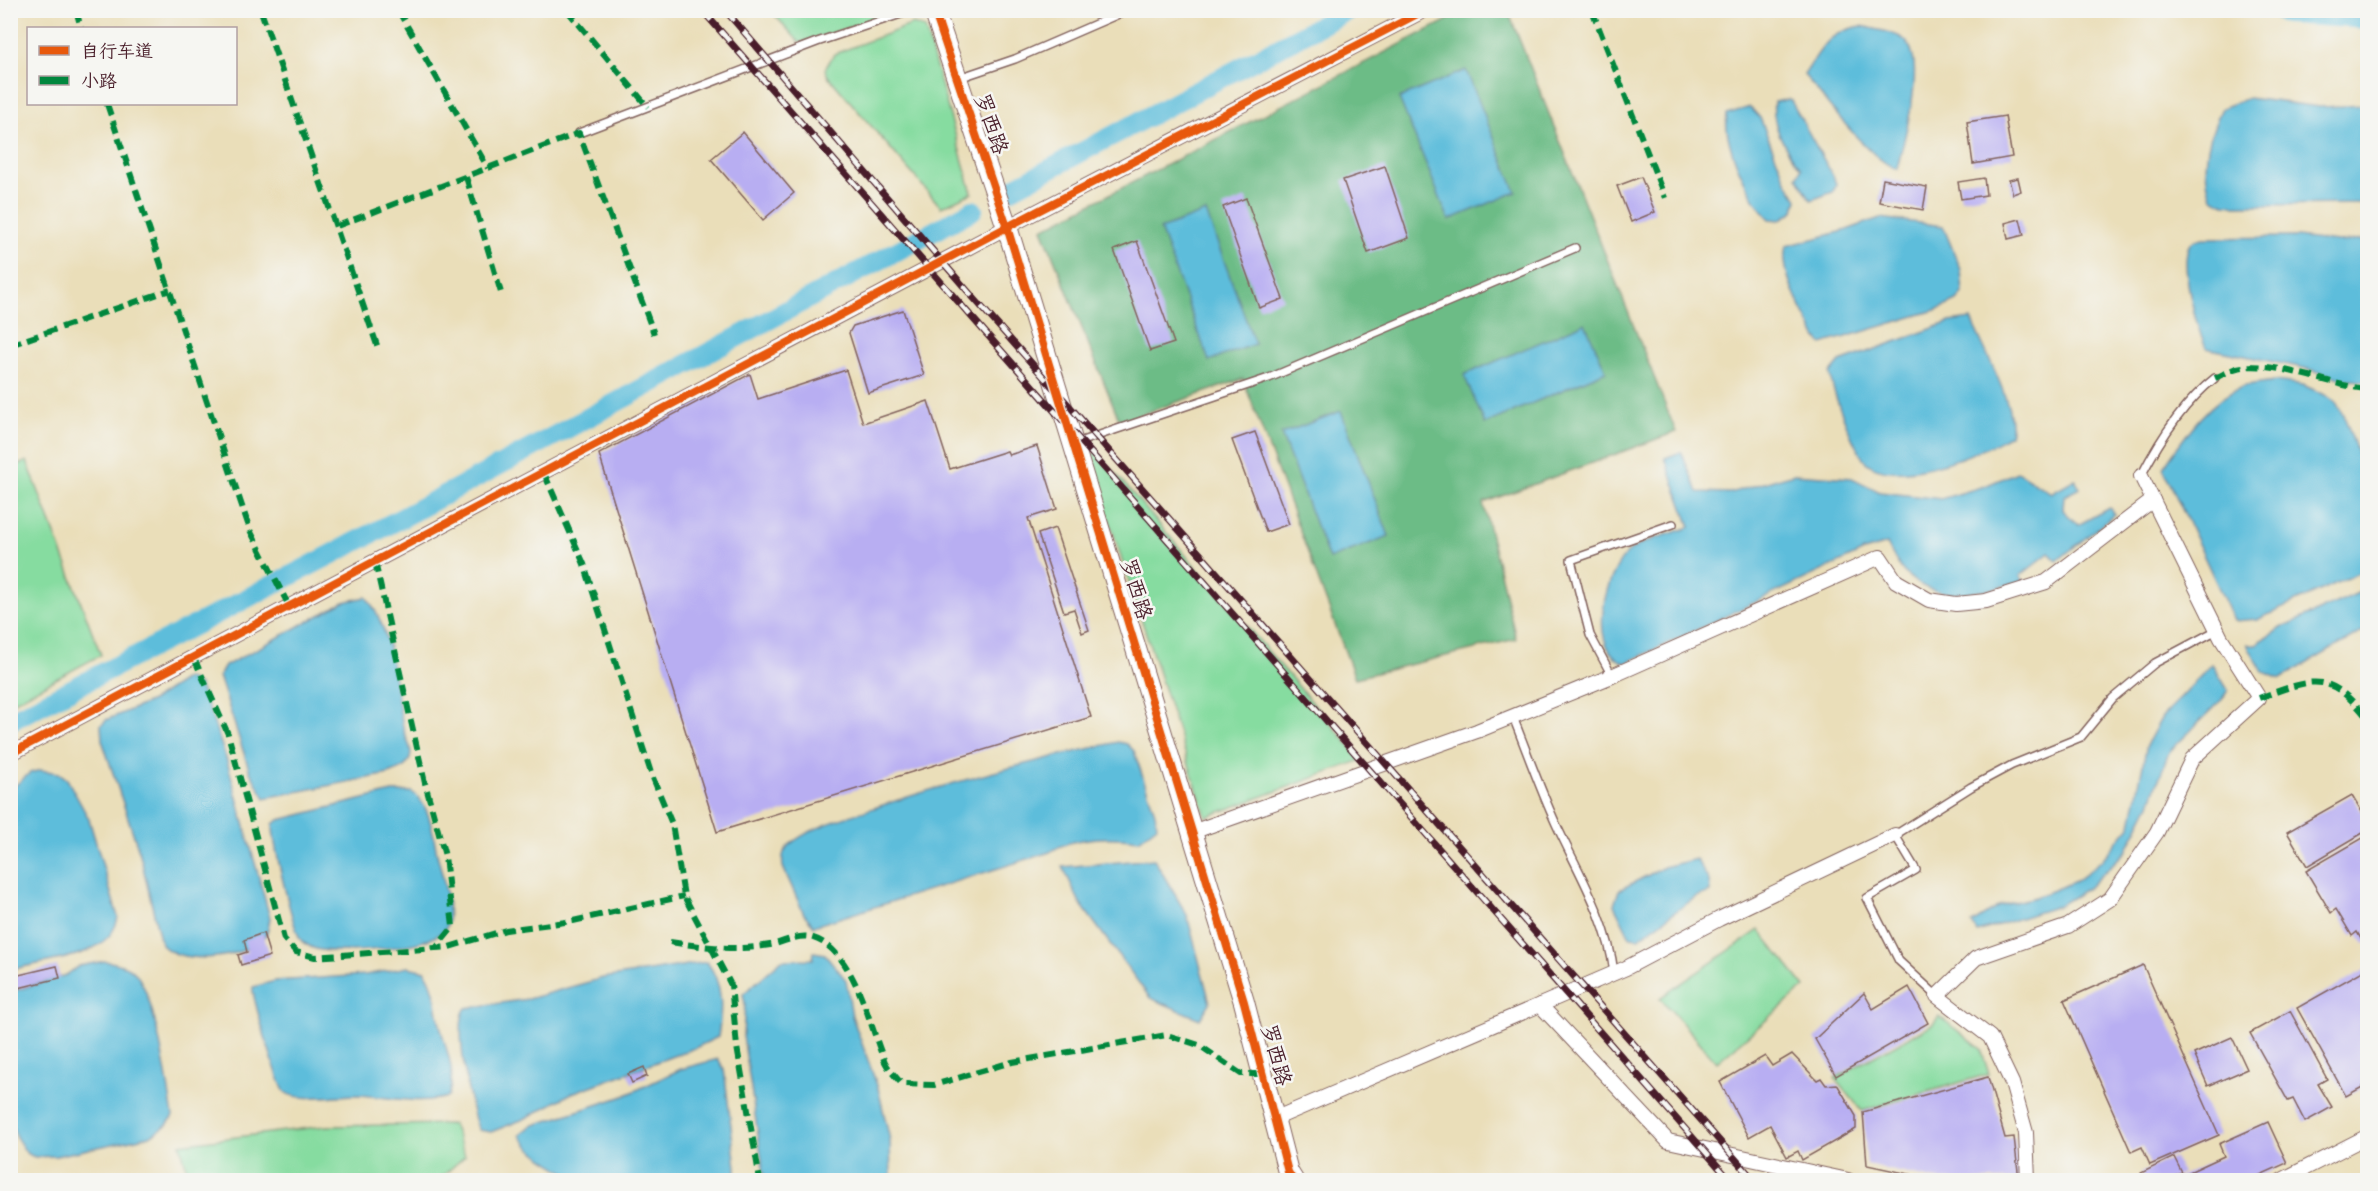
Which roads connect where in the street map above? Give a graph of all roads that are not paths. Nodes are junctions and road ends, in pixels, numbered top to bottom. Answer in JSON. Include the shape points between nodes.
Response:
{"nodes":[{"id":1,"x":913,"y":10,"type":"edge"},
{"id":2,"x":934,"y":10,"type":"edge"},
{"id":3,"x":1128,"y":10,"type":"edge"},
{"id":4,"x":1425,"y":10,"type":"edge"},
{"id":5,"x":957,"y":78,"type":"junction"},
{"id":6,"x":579,"y":133,"type":"dead end"},
{"id":7,"x":1007,"y":227,"type":"junction"},
{"id":8,"x":1575,"y":248,"type":"dead end"},
{"id":9,"x":2215,"y":378,"type":"dead end"},
{"id":10,"x":1073,"y":444,"type":"junction"},
{"id":11,"x":2141,"y":476,"type":"joint"},
{"id":12,"x":2154,"y":500,"type":"junction"},
{"id":13,"x":1672,"y":524,"type":"dead end"},
{"id":14,"x":2217,"y":630,"type":"junction"},
{"id":15,"x":1612,"y":676,"type":"junction"},
{"id":16,"x":1513,"y":717,"type":"junction"},
{"id":17,"x":10,"y":754,"type":"edge"},
{"id":18,"x":1192,"y":832,"type":"junction"},
{"id":19,"x":1895,"y":835,"type":"junction"},
{"id":20,"x":1614,"y":974,"type":"junction"},
{"id":21,"x":1937,"y":996,"type":"junction"},
{"id":22,"x":1540,"y":1005,"type":"junction"},
{"id":23,"x":1274,"y":1119,"type":"junction"},
{"id":24,"x":2367,"y":1136,"type":"edge"},
{"id":25,"x":1293,"y":1180,"type":"edge"},
{"id":26,"x":1848,"y":1180,"type":"edge"},
{"id":27,"x":2028,"y":1180,"type":"edge"},
{"id":28,"x":2282,"y":1180,"type":"edge"}],
"edges":[{"from":1,"to":6,"type":"lane","via":[[817,42]]},
{"from":2,"to":5,"type":"street","name":"罗西路"},
{"from":3,"to":5,"type":"lane","via":[[1015,59]]},
{"from":4,"to":7,"type":"street"},
{"from":5,"to":7,"type":"street","name":"罗西路"},
{"from":7,"to":10,"type":"street","name":"罗西路"},
{"from":7,"to":17,"type":"street"},
{"from":8,"to":10,"type":"lane","via":[[1269,378]]},
{"from":9,"to":11,"type":"lane","via":[[2198,392],[2171,426]]},
{"from":10,"to":18,"type":"street","name":"罗西路"},
{"from":11,"to":12,"type":"street"},
{"from":12,"to":14,"type":"street"},
{"from":12,"to":15,"type":"street","via":[[2046,582],[1986,601],[1956,604],[1929,600],[1896,581],[1880,557]]},
{"from":13,"to":15,"type":"lane","via":[[1571,560],[1590,635]]},
{"from":14,"to":19,"type":"lane","via":[[2155,663],[2113,698],[2081,737],[2012,765]]},
{"from":14,"to":21,"type":"street","via":[[2259,698],[2192,759],[2157,832],[2110,899],[2068,926],[1976,958]]},
{"from":15,"to":16,"type":"street"},
{"from":16,"to":18,"type":"street"},
{"from":16,"to":20,"type":"lane","via":[[1556,823],[1596,907],[1612,951]]},
{"from":18,"to":23,"type":"street","name":"罗西路","via":[[1244,1002]]},
{"from":19,"to":20,"type":"street"},
{"from":19,"to":21,"type":"lane","via":[[1916,870],[1867,898],[1899,961]]},
{"from":20,"to":22,"type":"street"},
{"from":21,"to":27,"type":"street","via":[[1990,1037],[2012,1083],[2026,1132]]},
{"from":22,"to":23,"type":"street"},
{"from":22,"to":26,"type":"street","via":[[1668,1141]]},
{"from":23,"to":25,"type":"street","name":"罗西路"},
{"from":24,"to":28,"type":"street"}]}
